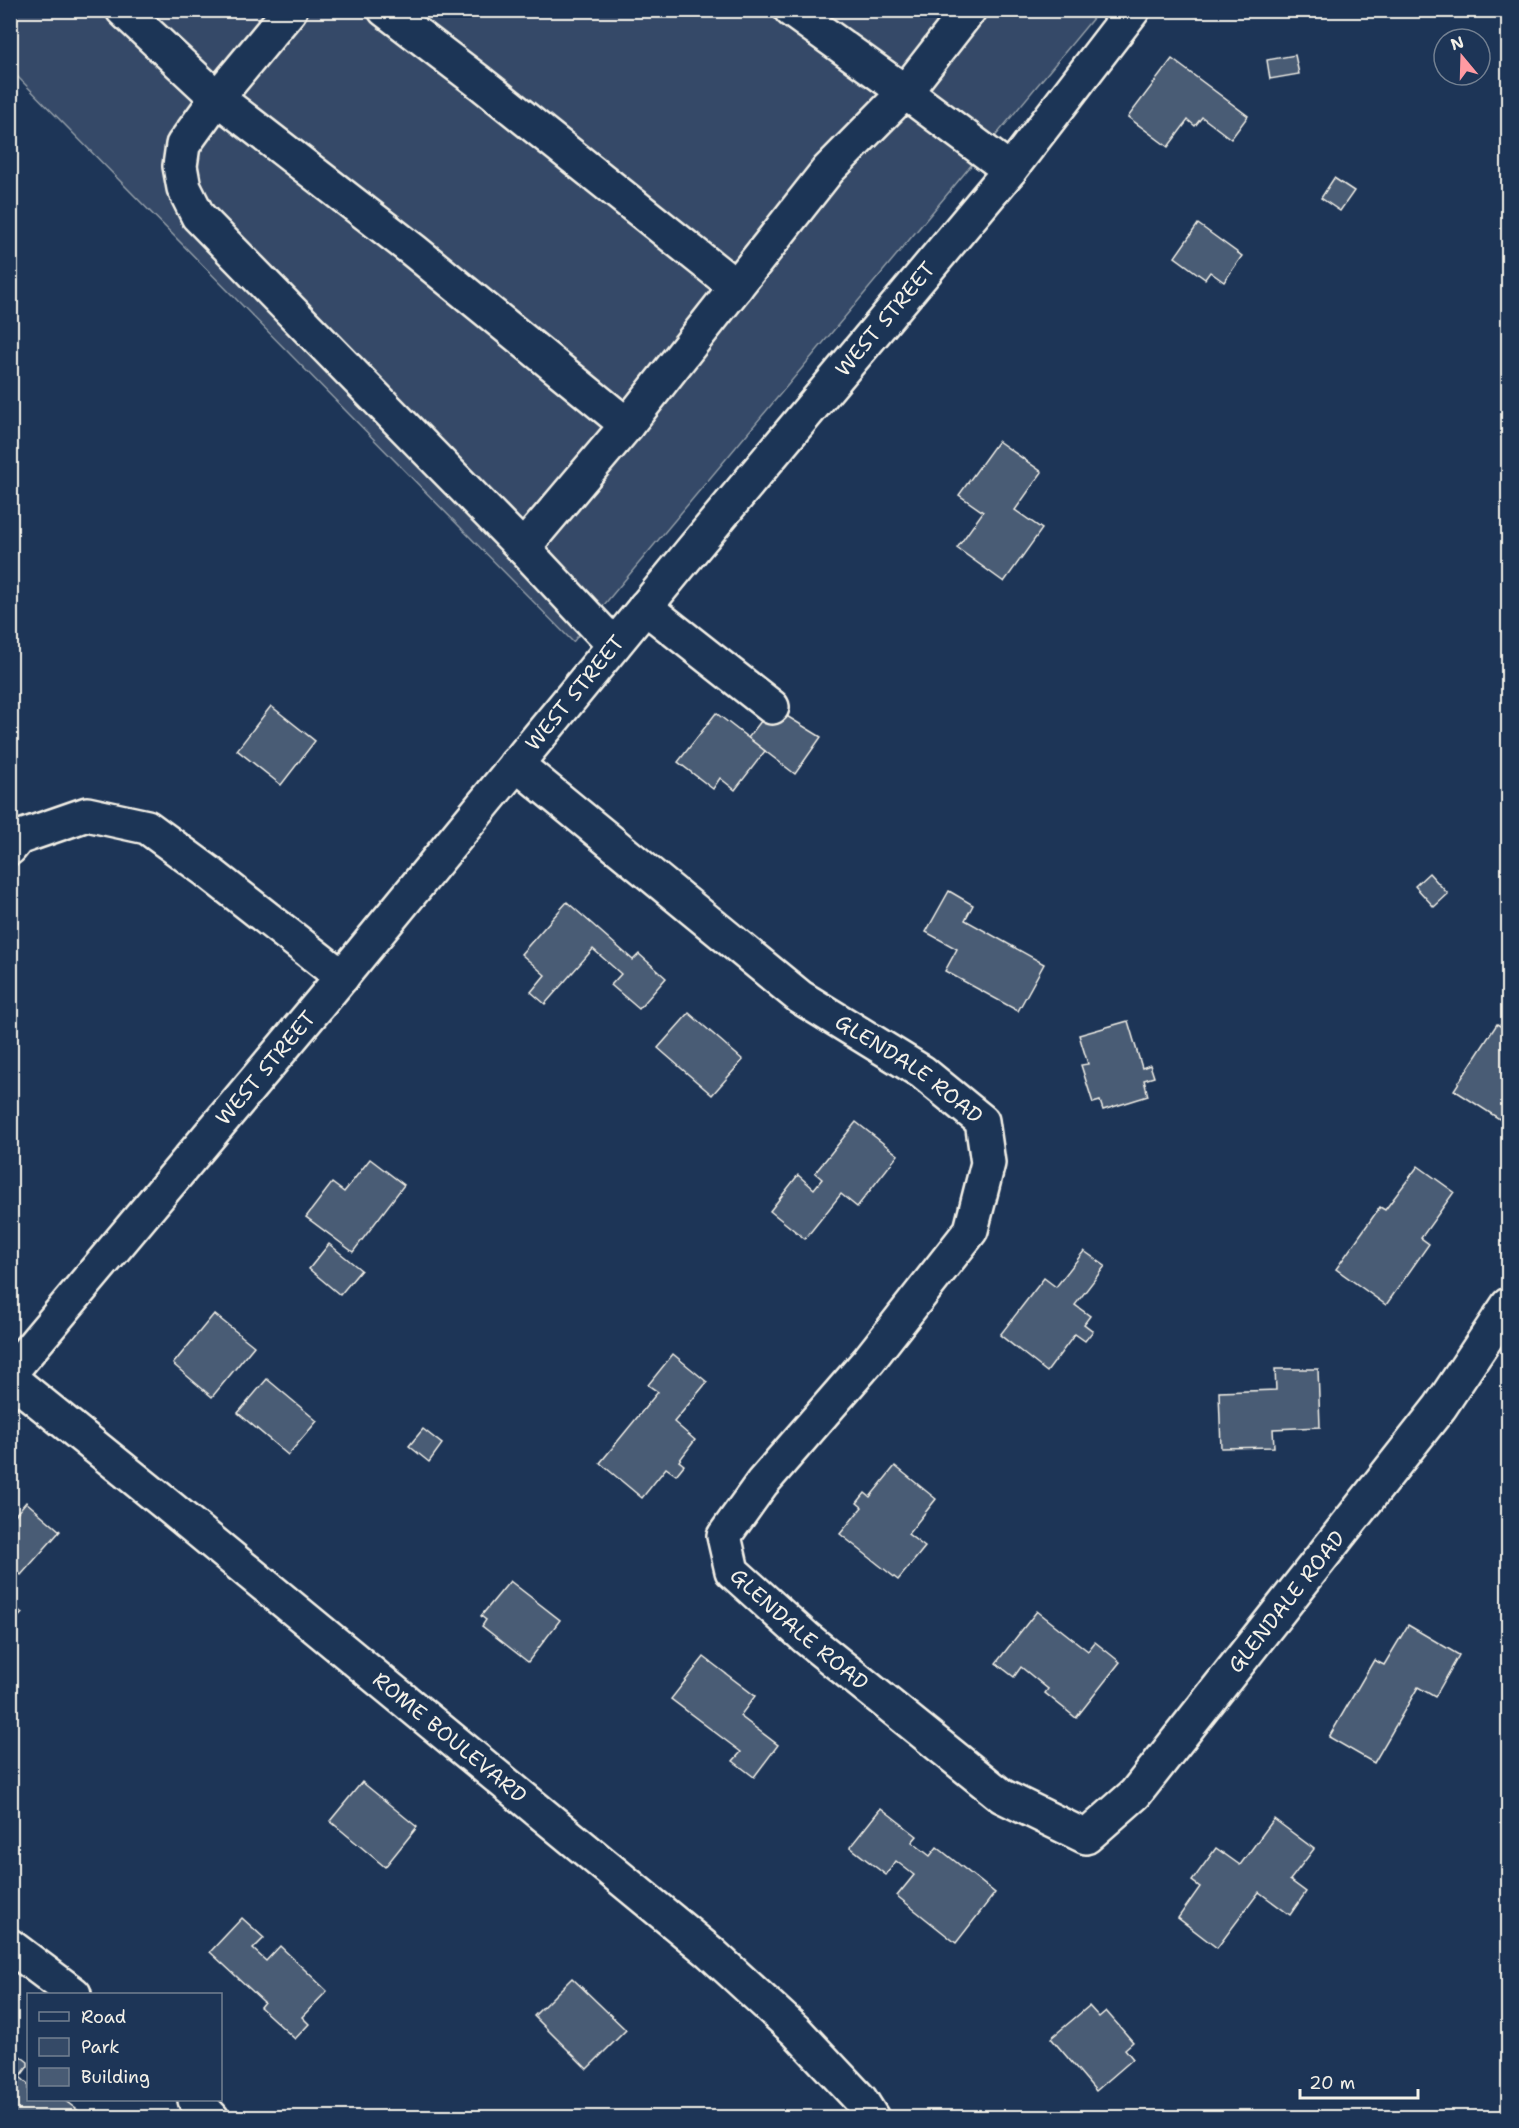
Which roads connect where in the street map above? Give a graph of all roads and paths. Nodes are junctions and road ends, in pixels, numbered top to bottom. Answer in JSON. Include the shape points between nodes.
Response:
{"nodes":[{"id":1,"x":123,"y":10,"type":"edge"},
{"id":2,"x":291,"y":10,"type":"edge"},
{"id":3,"x":385,"y":10,"type":"edge"},
{"id":4,"x":791,"y":10,"type":"edge"},
{"id":5,"x":969,"y":10,"type":"edge"},
{"id":6,"x":1133,"y":10,"type":"edge"},
{"id":7,"x":905,"y":92,"type":"junction"},
{"id":8,"x":217,"y":98,"type":"junction"},
{"id":9,"x":1010,"y":170,"type":"junction"},
{"id":10,"x":736,"y":287,"type":"junction"},
{"id":11,"x":627,"y":425,"type":"junction"},
{"id":12,"x":523,"y":548,"type":"junction"},
{"id":13,"x":645,"y":607,"type":"junction"},
{"id":14,"x":614,"y":645,"type":"junction"},
{"id":15,"x":772,"y":707,"type":"dead end"},
{"id":16,"x":516,"y":764,"type":"junction"},
{"id":17,"x":10,"y":848,"type":"edge"},
{"id":18,"x":342,"y":977,"type":"junction"},
{"id":19,"x":1509,"y":1305,"type":"edge"},
{"id":20,"x":10,"y":1372,"type":"edge"},
{"id":21,"x":10,"y":1378,"type":"edge"},
{"id":22,"x":10,"y":1946,"type":"edge"},
{"id":23,"x":71,"y":1993,"type":"edge"},
{"id":24,"x":196,"y":2101,"type":"edge"},
{"id":25,"x":212,"y":2118,"type":"edge"},
{"id":26,"x":872,"y":2118,"type":"edge"}],
"edges":[{"from":1,"to":8,"type":"street"},
{"from":2,"to":8,"type":"street"},
{"from":3,"to":10,"type":"street"},
{"from":4,"to":7,"type":"street"},
{"from":5,"to":7,"type":"street"},
{"from":6,"to":9,"type":"street","name":"WEST STREET"},
{"from":7,"to":9,"type":"street"},
{"from":7,"to":10,"type":"street","via":[[828,170]]},
{"from":8,"to":11,"type":"street","via":[[413,250]]},
{"from":8,"to":12,"type":"street","via":[[183,145],[180,166],[184,188],[198,216]]},
{"from":9,"to":13,"type":"street","name":"WEST STREET"},
{"from":10,"to":11,"type":"street"},
{"from":11,"to":12,"type":"street"},
{"from":12,"to":14,"type":"street"},
{"from":13,"to":14,"type":"street","name":"WEST STREET"},
{"from":13,"to":15,"type":"street"},
{"from":14,"to":16,"type":"street","name":"WEST STREET"},
{"from":16,"to":18,"type":"street","name":"WEST STREET"},
{"from":16,"to":19,"type":"street","name":"GLENDALE ROAD","via":[[800,997],[922,1072],[982,1121],[988,1163],[971,1230],[869,1360],[762,1483],[724,1536],[732,1570],[805,1637],[1002,1796],[1086,1837],[1135,1794],[1440,1407]]},
{"from":17,"to":18,"type":"street","via":[[18,838],[87,814],[147,827]]},
{"from":18,"to":20,"type":"street","name":"WEST STREET"},
{"from":21,"to":26,"type":"street","name":"ROME BOULEVARD","via":[[710,1952],[796,2031],[860,2099]]},
{"from":22,"to":23,"type":"street"},
{"from":24,"to":25,"type":"street"}]}
